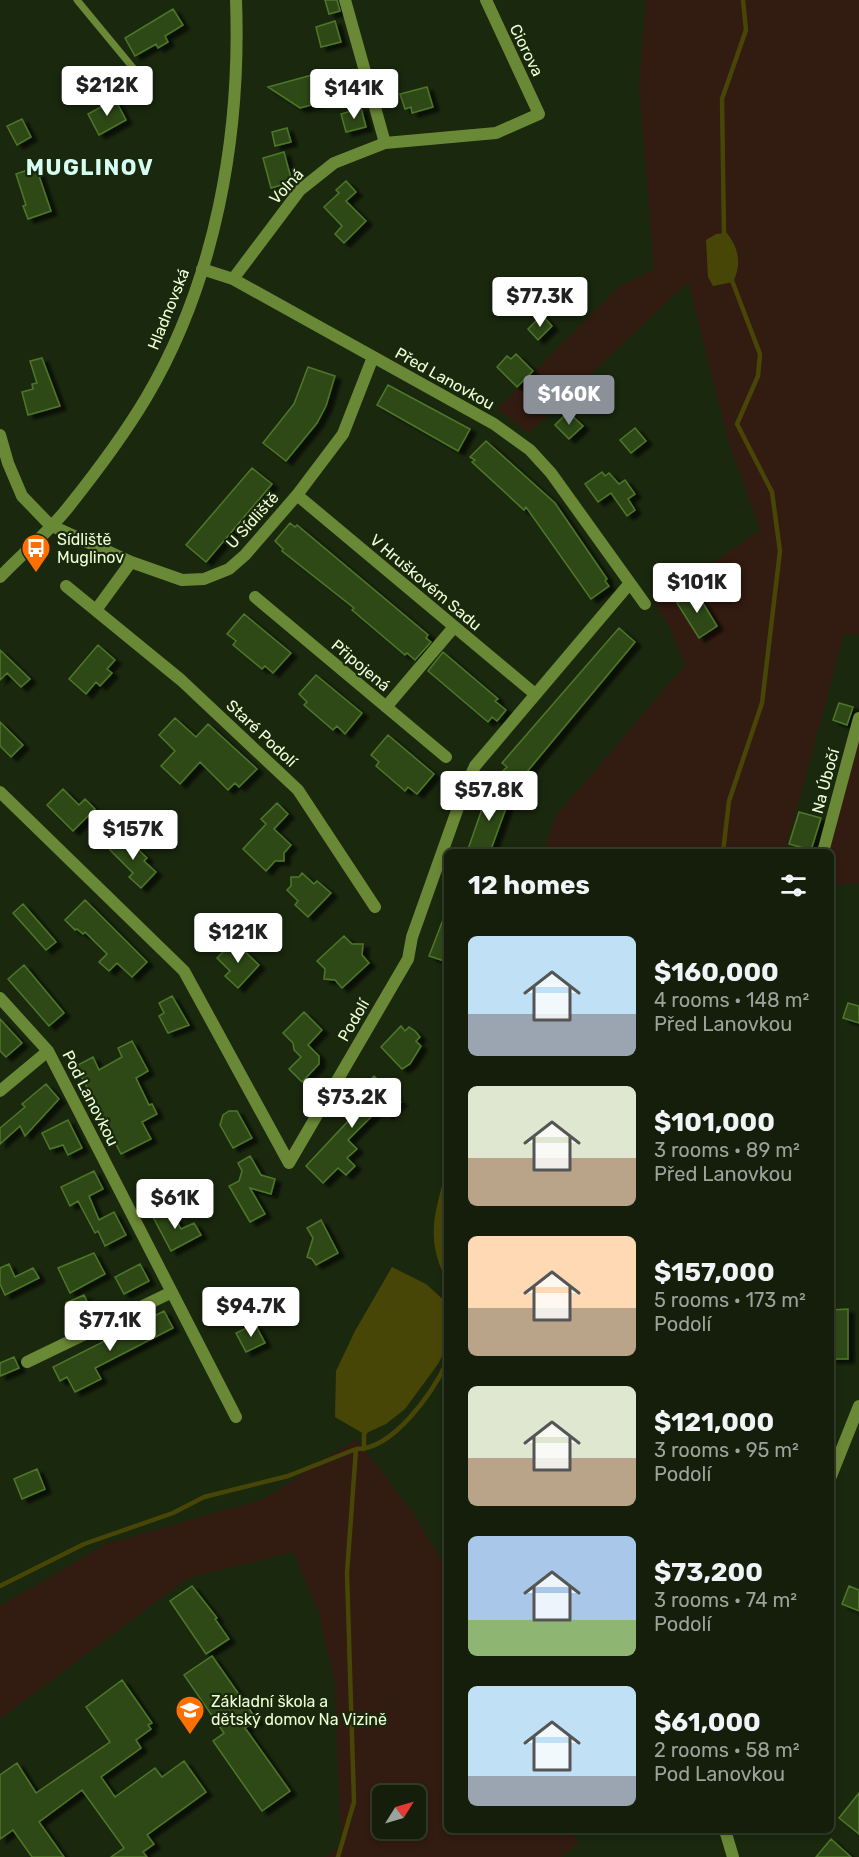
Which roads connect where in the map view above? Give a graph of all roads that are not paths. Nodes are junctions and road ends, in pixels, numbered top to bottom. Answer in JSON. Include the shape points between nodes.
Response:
{"nodes":[{"id":1,"x":77,"y":0,"type":"edge"},
{"id":2,"x":236,"y":0,"type":"edge"},
{"id":3,"x":345,"y":0,"type":"edge"},
{"id":4,"x":486,"y":0,"type":"edge"},
{"id":5,"x":134,"y":69,"type":"dead end"},
{"id":6,"x":539,"y":114,"type":"joint"},
{"id":7,"x":385,"y":143,"type":"junction"},
{"id":8,"x":202,"y":269,"type":"junction"},
{"id":9,"x":233,"y":279,"type":"junction"},
{"id":10,"x":372,"y":357,"type":"junction"},
{"id":11,"x":0,"y":435,"type":"edge"},
{"id":12,"x":297,"y":495,"type":"junction"},
{"id":13,"x":50,"y":525,"type":"junction"},
{"id":14,"x":131,"y":562,"type":"junction"},
{"id":15,"x":0,"y":577,"type":"edge"},
{"id":16,"x":630,"y":583,"type":"junction"},
{"id":17,"x":66,"y":586,"type":"dead end"},
{"id":18,"x":255,"y":597,"type":"dead end"},
{"id":19,"x":645,"y":604,"type":"dead end"},
{"id":20,"x":96,"y":610,"type":"junction"},
{"id":21,"x":454,"y":627,"type":"junction"},
{"id":22,"x":535,"y":694,"type":"junction"},
{"id":23,"x":386,"y":707,"type":"junction"},
{"id":24,"x":859,"y":718,"type":"edge"},
{"id":25,"x":446,"y":757,"type":"dead end"},
{"id":26,"x":0,"y":792,"type":"edge"},
{"id":27,"x":824,"y":849,"type":"edge"},
{"id":28,"x":375,"y":907,"type":"dead end"},
{"id":29,"x":0,"y":998,"type":"edge"},
{"id":30,"x":48,"y":1051,"type":"junction"},
{"id":31,"x":0,"y":1091,"type":"edge"},
{"id":32,"x":172,"y":1292,"type":"junction"},
{"id":33,"x":27,"y":1362,"type":"dead end"},
{"id":34,"x":859,"y":1406,"type":"edge"},
{"id":35,"x":236,"y":1417,"type":"dead end"},
{"id":36,"x":834,"y":1468,"type":"edge"},
{"id":37,"x":726,"y":1833,"type":"edge"},
{"id":38,"x":733,"y":1857,"type":"edge"}],
"edges":[{"from":1,"to":5,"type":"lane"},
{"from":2,"to":8,"type":"street","name":"Hladnovská","via":[[233,133]]},
{"from":3,"to":7,"type":"street"},
{"from":4,"to":6,"type":"street","name":"Ciorova"},
{"from":6,"to":7,"type":"street","name":"Volná","via":[[496,133]]},
{"from":7,"to":9,"type":"street","name":"Volná","via":[[334,163],[300,190]]},
{"from":8,"to":9,"type":"street","name":"Před Lanovkou"},
{"from":8,"to":13,"type":"street","name":"Hladnovská","via":[[170,352],[146,398],[68,508]]},
{"from":9,"to":10,"type":"street","name":"Před Lanovkou"},
{"from":10,"to":12,"type":"street","name":"U Sídliště","via":[[343,434]]},
{"from":10,"to":16,"type":"street","name":"Před Lanovkou","via":[[494,424],[530,450]]},
{"from":11,"to":13,"type":"street","via":[[22,496]]},
{"from":12,"to":14,"type":"street","name":"U Sídliště","via":[[229,569],[204,579],[182,580]]},
{"from":12,"to":21,"type":"street","name":"V Hruškovém Sadu"},
{"from":13,"to":14,"type":"street","name":"U Sídliště"},
{"from":13,"to":15,"type":"street","name":"Hladnovská"},
{"from":14,"to":20,"type":"street"},
{"from":16,"to":19,"type":"street","name":"Před Lanovkou"},
{"from":16,"to":22,"type":"street","name":"Podolí"},
{"from":17,"to":20,"type":"street","name":"Staré Podolí"},
{"from":18,"to":23,"type":"street","name":"Připojená"},
{"from":20,"to":28,"type":"street","name":"Staré Podolí","via":[[181,680],[298,790]]},
{"from":21,"to":22,"type":"street","name":"V Hruškovém Sadu"},
{"from":21,"to":23,"type":"street"},
{"from":22,"to":26,"type":"street","name":"Podolí","via":[[475,766],[412,937],[408,959],[289,1163],[184,971]]},
{"from":23,"to":25,"type":"street","name":"Připojená"},
{"from":24,"to":27,"type":"street","name":"Na Úbočí"},
{"from":29,"to":30,"type":"street","name":"Pod Lanovkou"},
{"from":30,"to":31,"type":"street"},
{"from":30,"to":32,"type":"street","name":"Pod Lanovkou"},
{"from":32,"to":33,"type":"street"},
{"from":32,"to":35,"type":"street","name":"Pod Lanovkou"},
{"from":34,"to":36,"type":"street"},
{"from":37,"to":38,"type":"street"}]}
